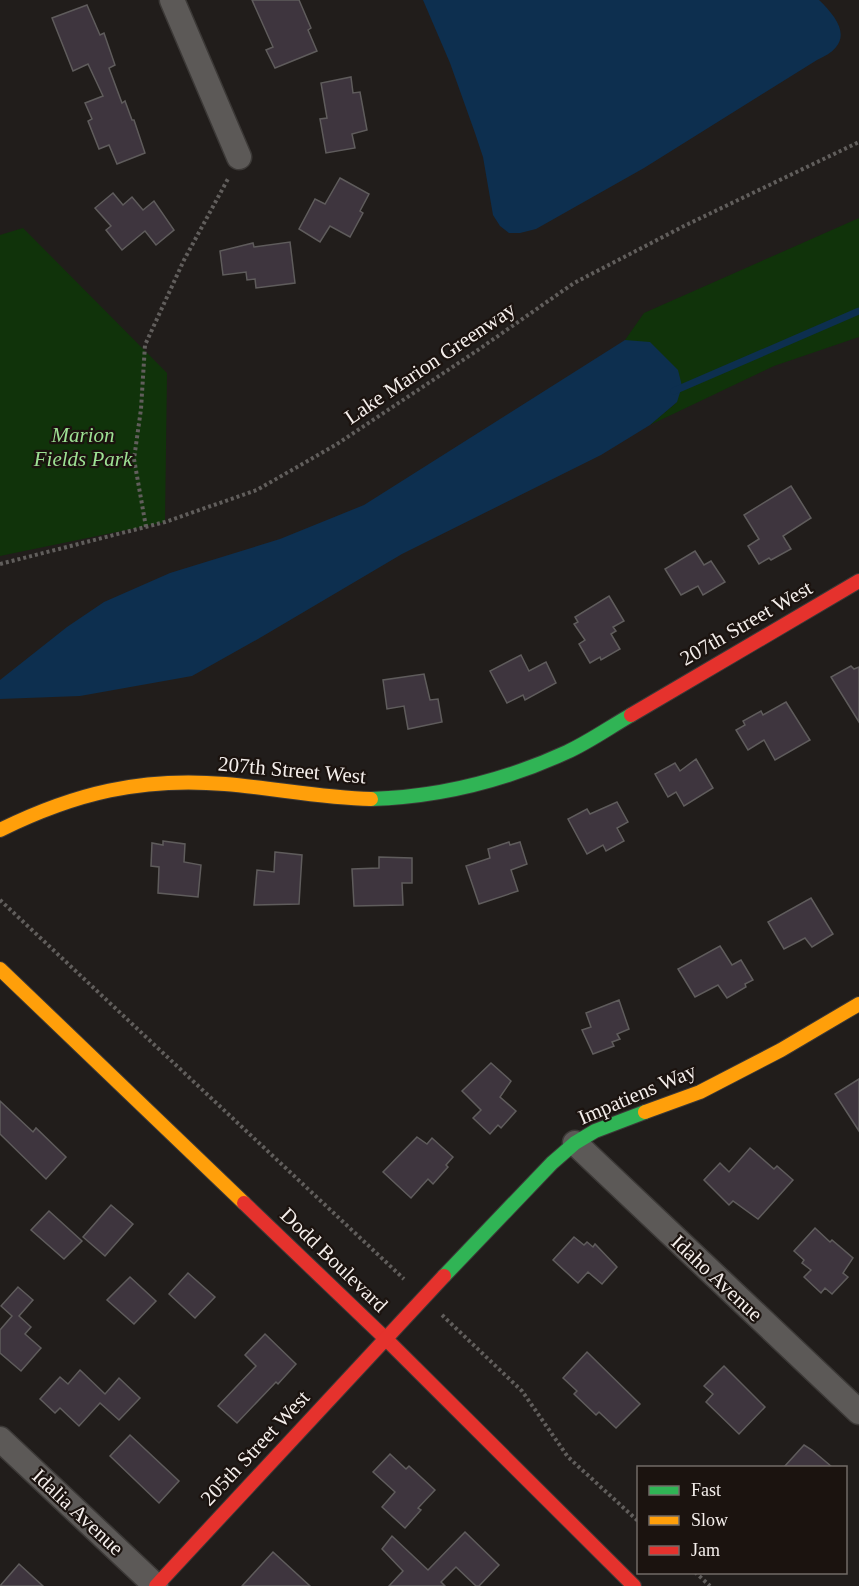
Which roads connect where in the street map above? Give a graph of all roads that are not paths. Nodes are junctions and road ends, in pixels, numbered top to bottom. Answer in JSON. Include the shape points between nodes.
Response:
{"nodes":[{"id":1,"x":172,"y":0,"type":"edge"},
{"id":2,"x":239,"y":158,"type":"road end"},
{"id":3,"x":859,"y":581,"type":"edge"},
{"id":4,"x":0,"y":830,"type":"edge"},
{"id":5,"x":0,"y":969,"type":"edge"},
{"id":6,"x":859,"y":1004,"type":"edge"},
{"id":7,"x":575,"y":1143,"type":"junction"},
{"id":8,"x":386,"y":1339,"type":"junction"},
{"id":9,"x":859,"y":1412,"type":"edge"},
{"id":10,"x":0,"y":1439,"type":"edge"},
{"id":11,"x":156,"y":1586,"type":"edge"},
{"id":12,"x":634,"y":1586,"type":"edge"}],
"edges":[{"from":1,"to":2,"type":"street"},
{"from":3,"to":4,"type":"street","name":"207th Street West","via":[[569,751],[498,778],[458,789],[374,799],[332,798],[201,782],[141,783],[65,801]]},
{"from":5,"to":8,"type":"street","name":"Dodd Boulevard"},
{"from":6,"to":7,"type":"street","name":"Impatiens Way","via":[[741,1072],[700,1092],[595,1131]]},
{"from":7,"to":8,"type":"street","name":"Impatiens Way"},
{"from":7,"to":9,"type":"street","name":"Idaho Avenue"},
{"from":8,"to":11,"type":"street","name":"205th Street West"},
{"from":8,"to":12,"type":"street","name":"Dodd Boulevard"},
{"from":10,"to":11,"type":"street","name":"Idalia Avenue"}]}
